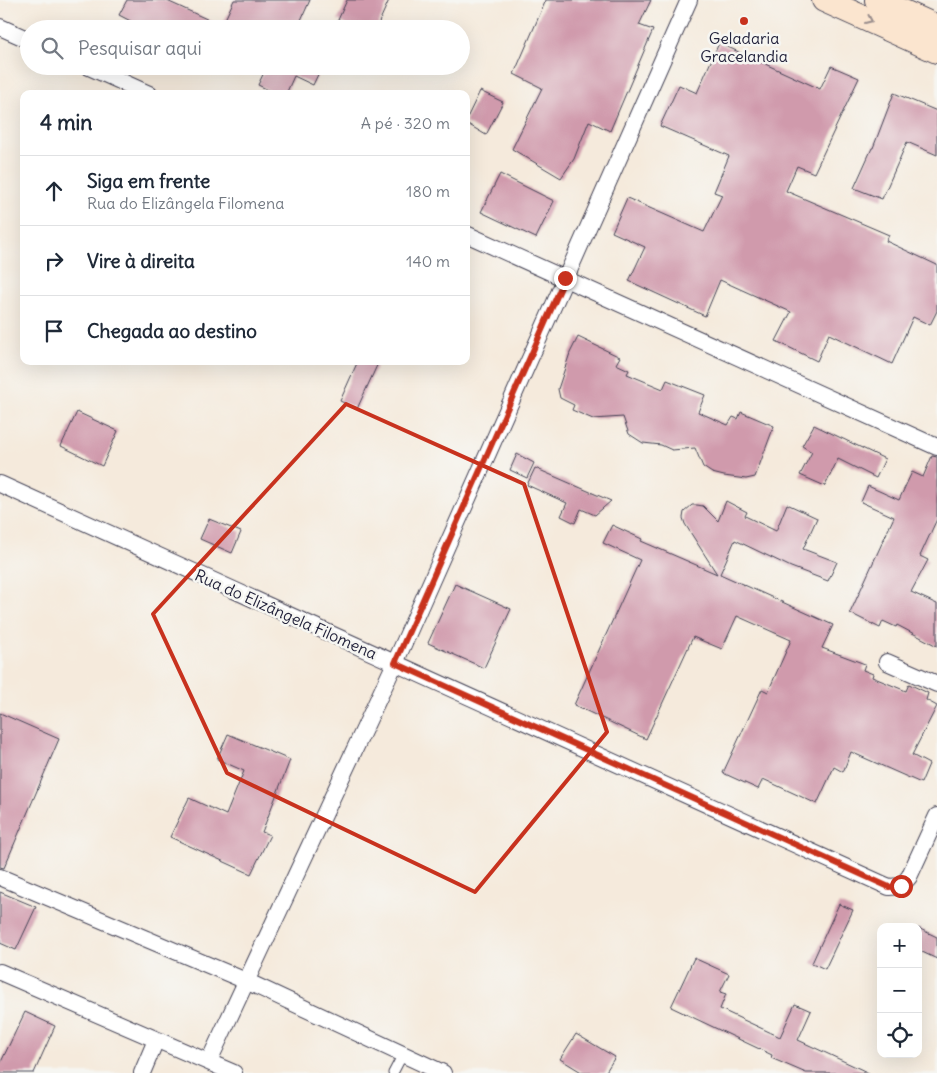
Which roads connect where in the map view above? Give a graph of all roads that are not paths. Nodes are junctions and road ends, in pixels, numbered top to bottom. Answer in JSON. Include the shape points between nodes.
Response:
{"nodes":[{"id":1,"x":689,"y":0,"type":"edge"},
{"id":2,"x":824,"y":0,"type":"edge"},
{"id":3,"x":877,"y":0,"type":"edge"},
{"id":4,"x":937,"y":27,"type":"edge"},
{"id":5,"x":0,"y":28,"type":"edge"},
{"id":6,"x":20,"y":36,"type":"edge"},
{"id":7,"x":937,"y":51,"type":"edge"},
{"id":8,"x":107,"y":75,"type":"edge"},
{"id":9,"x":140,"y":90,"type":"edge"},
{"id":10,"x":470,"y":236,"type":"edge"},
{"id":11,"x":565,"y":278,"type":"junction"},
{"id":12,"x":937,"y":447,"type":"edge"},
{"id":13,"x":0,"y":484,"type":"edge"},
{"id":14,"x":886,"y":662,"type":"dead end"},
{"id":15,"x":395,"y":663,"type":"junction"},
{"id":16,"x":937,"y":684,"type":"edge"},
{"id":17,"x":937,"y":816,"type":"edge"},
{"id":18,"x":0,"y":877,"type":"edge"},
{"id":19,"x":0,"y":972,"type":"edge"},
{"id":20,"x":246,"y":981,"type":"junction"},
{"id":21,"x":156,"y":1040,"type":"junction"},
{"id":22,"x":403,"y":1054,"type":"junction"},
{"id":23,"x":209,"y":1061,"type":"junction"},
{"id":24,"x":142,"y":1073,"type":"edge"},
{"id":25,"x":234,"y":1073,"type":"edge"},
{"id":26,"x":393,"y":1073,"type":"edge"},
{"id":27,"x":443,"y":1073,"type":"edge"}],
"edges":[{"from":1,"to":11,"type":"street"},
{"from":2,"to":7,"type":"main road","one_way":true},
{"from":3,"to":4,"type":"main road"},
{"from":5,"to":6,"type":"street"},
{"from":8,"to":9,"type":"street"},
{"from":10,"to":11,"type":"street"},
{"from":11,"to":12,"type":"street"},
{"from":11,"to":15,"type":"street"},
{"from":13,"to":15,"type":"street","name":"Rua do Elizângela Filomena"},
{"from":14,"to":16,"type":"street"},
{"from":15,"to":17,"type":"street","name":"Rua do Elizângela Filomena","via":[[889,887],[901,886],[909,877]]},
{"from":15,"to":20,"type":"street"},
{"from":18,"to":20,"type":"street"},
{"from":19,"to":21,"type":"street"},
{"from":20,"to":22,"type":"street"},
{"from":20,"to":23,"type":"street"},
{"from":21,"to":23,"type":"street"},
{"from":21,"to":24,"type":"street"},
{"from":22,"to":26,"type":"lane"},
{"from":22,"to":27,"type":"street"},
{"from":23,"to":25,"type":"street"}]}
